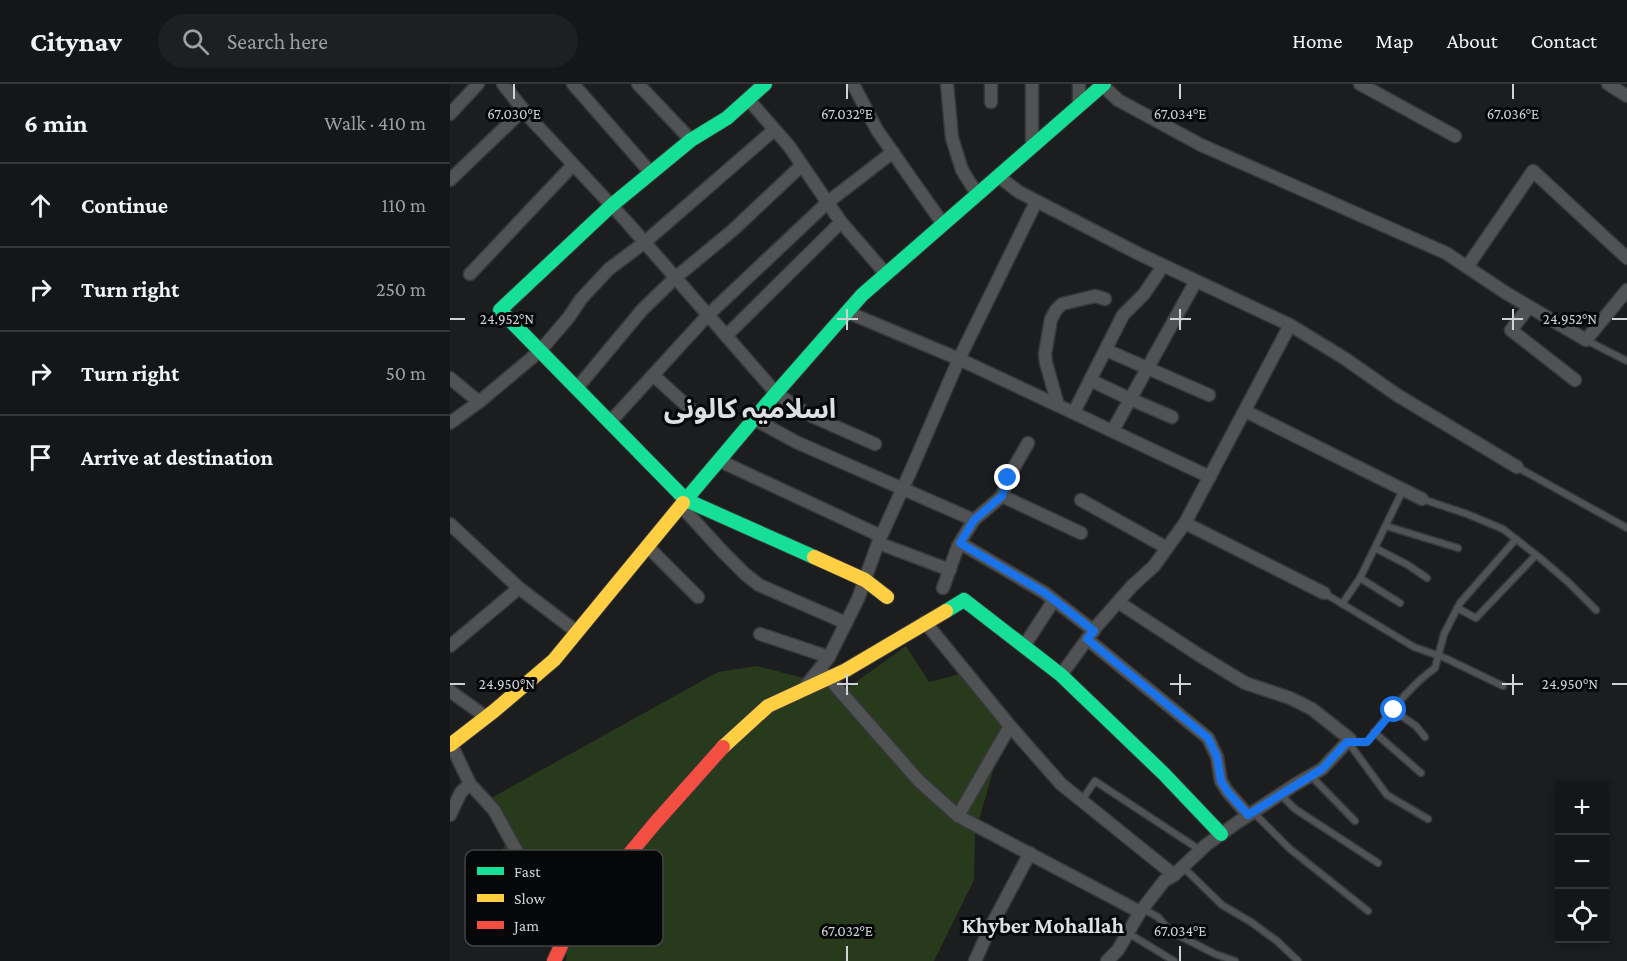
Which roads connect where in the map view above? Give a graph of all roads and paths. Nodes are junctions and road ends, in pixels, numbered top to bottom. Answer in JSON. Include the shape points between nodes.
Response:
{"nodes":[{"id":1,"x":478,"y":84,"type":"edge"},
{"id":2,"x":573,"y":84,"type":"edge"},
{"id":3,"x":638,"y":84,"type":"edge"},
{"id":4,"x":853,"y":84,"type":"edge"},
{"id":5,"x":947,"y":84,"type":"edge"},
{"id":6,"x":991,"y":84,"type":"edge"},
{"id":7,"x":1032,"y":84,"type":"edge"},
{"id":8,"x":1079,"y":84,"type":"edge"},
{"id":9,"x":1360,"y":84,"type":"edge"},
{"id":10,"x":1608,"y":84,"type":"edge"},
{"id":11,"x":505,"y":85,"type":"edge"},
{"id":12,"x":761,"y":85,"type":"edge"},
{"id":13,"x":1103,"y":85,"type":"edge"},
{"id":14,"x":1627,"y":96,"type":"edge"},
{"id":15,"x":748,"y":99,"type":"junction"},
{"id":16,"x":991,"y":102,"type":"dead end"},
{"id":17,"x":1079,"y":105,"type":"junction"},
{"id":18,"x":523,"y":110,"type":"junction"},
{"id":19,"x":450,"y":114,"type":"edge"},
{"id":20,"x":774,"y":129,"type":"junction"},
{"id":21,"x":1455,"y":136,"type":"dead end"},
{"id":22,"x":691,"y":140,"type":"junction"},
{"id":23,"x":1032,"y":146,"type":"junction"},
{"id":24,"x":893,"y":152,"type":"junction"},
{"id":25,"x":573,"y":165,"type":"junction"},
{"id":26,"x":802,"y":165,"type":"junction"},
{"id":27,"x":651,"y":173,"type":"junction"},
{"id":28,"x":998,"y":176,"type":"junction"},
{"id":29,"x":450,"y":180,"type":"edge"},
{"id":30,"x":977,"y":194,"type":"junction"},
{"id":31,"x":828,"y":202,"type":"junction"},
{"id":32,"x":1036,"y":202,"type":"junction"},
{"id":33,"x":612,"y":206,"type":"junction"},
{"id":34,"x":842,"y":222,"type":"junction"},
{"id":35,"x":943,"y":224,"type":"junction"},
{"id":36,"x":645,"y":242,"type":"junction"},
{"id":37,"x":1627,"y":258,"type":"edge"},
{"id":38,"x":1163,"y":266,"type":"junction"},
{"id":39,"x":1467,"y":267,"type":"junction"},
{"id":40,"x":470,"y":274,"type":"dead end"},
{"id":41,"x":886,"y":274,"type":"junction"},
{"id":42,"x":675,"y":278,"type":"junction"},
{"id":43,"x":1196,"y":281,"type":"junction"},
{"id":44,"x":1627,"y":290,"type":"edge"},
{"id":45,"x":1105,"y":300,"type":"dead end"},
{"id":46,"x":1529,"y":307,"type":"junction"},
{"id":47,"x":847,"y":312,"type":"junction"},
{"id":48,"x":708,"y":315,"type":"junction"},
{"id":49,"x":1290,"y":324,"type":"junction"},
{"id":50,"x":726,"y":336,"type":"junction"},
{"id":51,"x":1586,"y":340,"type":"junction"},
{"id":52,"x":1106,"y":350,"type":"junction"},
{"id":53,"x":540,"y":351,"type":"junction"},
{"id":54,"x":959,"y":359,"type":"junction"},
{"id":55,"x":1627,"y":361,"type":"edge"},
{"id":56,"x":1147,"y":368,"type":"junction"},
{"id":57,"x":653,"y":375,"type":"junction"},
{"id":58,"x":450,"y":378,"type":"edge"},
{"id":59,"x":1090,"y":380,"type":"junction"},
{"id":60,"x":1575,"y":380,"type":"dead end"},
{"id":61,"x":577,"y":388,"type":"junction"},
{"id":62,"x":776,"y":393,"type":"junction"},
{"id":63,"x":1209,"y":395,"type":"dead end"},
{"id":64,"x":1130,"y":399,"type":"junction"},
{"id":65,"x":479,"y":402,"type":"junction"},
{"id":66,"x":1058,"y":405,"type":"junction"},
{"id":67,"x":1245,"y":411,"type":"junction"},
{"id":68,"x":1074,"y":412,"type":"junction"},
{"id":69,"x":698,"y":416,"type":"dead end"},
{"id":70,"x":1172,"y":417,"type":"dead end"},
{"id":71,"x":754,"y":419,"type":"junction"},
{"id":72,"x":610,"y":422,"type":"junction"},
{"id":73,"x":450,"y":423,"type":"edge"},
{"id":74,"x":1113,"y":430,"type":"junction"},
{"id":75,"x":1028,"y":443,"type":"dead end"},
{"id":76,"x":875,"y":444,"type":"dead end"},
{"id":77,"x":720,"y":461,"type":"junction"},
{"id":78,"x":1517,"y":468,"type":"joint"},
{"id":79,"x":1210,"y":477,"type":"junction"},
{"id":80,"x":903,"y":488,"type":"junction"},
{"id":81,"x":1403,"y":490,"type":"junction"},
{"id":82,"x":1002,"y":496,"type":"junction"},
{"id":83,"x":1422,"y":499,"type":"joint"},
{"id":84,"x":1081,"y":500,"type":"dead end"},
{"id":85,"x":683,"y":503,"type":"junction"},
{"id":86,"x":974,"y":520,"type":"junction"},
{"id":87,"x":1185,"y":523,"type":"junction"},
{"id":88,"x":450,"y":524,"type":"edge"},
{"id":89,"x":1386,"y":526,"type":"junction"},
{"id":90,"x":1627,"y":528,"type":"edge"},
{"id":91,"x":1081,"y":533,"type":"dead end"},
{"id":92,"x":880,"y":539,"type":"junction"},
{"id":93,"x":1516,"y":539,"type":"junction"},
{"id":94,"x":960,"y":543,"type":"junction"},
{"id":95,"x":647,"y":546,"type":"junction"},
{"id":96,"x":1167,"y":548,"type":"junction"},
{"id":97,"x":1375,"y":548,"type":"junction"},
{"id":98,"x":1458,"y":548,"type":"dead end"},
{"id":99,"x":1536,"y":555,"type":"junction"},
{"id":100,"x":950,"y":570,"type":"junction"},
{"id":101,"x":1360,"y":578,"type":"junction"},
{"id":102,"x":1427,"y":578,"type":"dead end"},
{"id":103,"x":865,"y":580,"type":"junction"},
{"id":104,"x":519,"y":588,"type":"junction"},
{"id":105,"x":943,"y":588,"type":"dead end"},
{"id":106,"x":1324,"y":593,"type":"joint"},
{"id":107,"x":698,"y":597,"type":"dead end"},
{"id":108,"x":887,"y":597,"type":"dead end"},
{"id":109,"x":1053,"y":600,"type":"junction"},
{"id":110,"x":1118,"y":602,"type":"junction"},
{"id":111,"x":1400,"y":603,"type":"dead end"},
{"id":112,"x":1342,"y":604,"type":"junction"},
{"id":113,"x":1457,"y":608,"type":"junction"},
{"id":114,"x":1596,"y":610,"type":"dead end"},
{"id":115,"x":925,"y":622,"type":"junction"},
{"id":116,"x":846,"y":623,"type":"junction"},
{"id":117,"x":577,"y":632,"type":"junction"},
{"id":118,"x":760,"y":634,"type":"dead end"},
{"id":119,"x":1090,"y":635,"type":"junction"},
{"id":120,"x":450,"y":646,"type":"edge"},
{"id":121,"x":1024,"y":646,"type":"junction"},
{"id":122,"x":1438,"y":656,"type":"junction"},
{"id":123,"x":829,"y":657,"type":"junction"},
{"id":124,"x":824,"y":673,"type":"junction"},
{"id":125,"x":1060,"y":675,"type":"junction"},
{"id":126,"x":1503,"y":686,"type":"dead end"},
{"id":127,"x":450,"y":691,"type":"edge"},
{"id":128,"x":1394,"y":710,"type":"junction"},
{"id":129,"x":486,"y":717,"type":"junction"},
{"id":130,"x":1010,"y":726,"type":"junction"},
{"id":131,"x":1374,"y":732,"type":"junction"},
{"id":132,"x":1425,"y":737,"type":"dead end"},
{"id":133,"x":1347,"y":742,"type":"junction"},
{"id":134,"x":451,"y":744,"type":"edge"},
{"id":135,"x":1421,"y":773,"type":"dead end"},
{"id":136,"x":1311,"y":775,"type":"junction"},
{"id":137,"x":470,"y":784,"type":"junction"},
{"id":138,"x":1280,"y":795,"type":"junction"},
{"id":139,"x":1082,"y":801,"type":"junction"},
{"id":140,"x":1250,"y":814,"type":"junction"},
{"id":141,"x":450,"y":815,"type":"edge"},
{"id":142,"x":958,"y":816,"type":"junction"},
{"id":143,"x":1428,"y":819,"type":"dead end"},
{"id":144,"x":1355,"y":821,"type":"dead end"},
{"id":145,"x":1221,"y":834,"type":"junction"},
{"id":146,"x":516,"y":850,"type":"edge"},
{"id":147,"x":633,"y":850,"type":"edge"},
{"id":148,"x":1200,"y":850,"type":"junction"},
{"id":149,"x":1030,"y":853,"type":"junction"},
{"id":150,"x":1378,"y":863,"type":"dead end"},
{"id":151,"x":1178,"y":871,"type":"junction"},
{"id":152,"x":1141,"y":911,"type":"junction"},
{"id":153,"x":1368,"y":911,"type":"dead end"},
{"id":154,"x":1128,"y":933,"type":"junction"},
{"id":155,"x":561,"y":946,"type":"edge"},
{"id":156,"x":554,"y":961,"type":"edge"},
{"id":157,"x":975,"y":961,"type":"edge"},
{"id":158,"x":1107,"y":961,"type":"edge"},
{"id":159,"x":1174,"y":961,"type":"edge"},
{"id":160,"x":1235,"y":961,"type":"edge"},
{"id":161,"x":1298,"y":961,"type":"edge"}],
"edges":[{"from":1,"to":19,"type":"street"},
{"from":2,"to":27,"type":"street"},
{"from":3,"to":22,"type":"street"},
{"from":4,"to":24,"type":"street"},
{"from":5,"to":30,"type":"street","via":[[952,138],[962,170]]},
{"from":6,"to":16,"type":"street"},
{"from":7,"to":23,"type":"street"},
{"from":8,"to":17,"type":"street"},
{"from":9,"to":21,"type":"street"},
{"from":10,"to":14,"type":"street"},
{"from":11,"to":18,"type":"street"},
{"from":12,"to":15,"type":"street"},
{"from":13,"to":17,"type":"street"},
{"from":13,"to":39,"type":"street","via":[[1118,100],[1201,145],[1446,253]]},
{"from":15,"to":20,"type":"street"},
{"from":15,"to":22,"type":"street","via":[[727,118]]},
{"from":17,"to":23,"type":"street"},
{"from":18,"to":25,"type":"street"},
{"from":18,"to":29,"type":"street"},
{"from":20,"to":26,"type":"street"},
{"from":20,"to":36,"type":"street"},
{"from":22,"to":27,"type":"street"},
{"from":23,"to":28,"type":"street"},
{"from":24,"to":31,"type":"street"},
{"from":24,"to":35,"type":"street"},
{"from":25,"to":33,"type":"street"},
{"from":25,"to":40,"type":"street"},
{"from":26,"to":31,"type":"street"},
{"from":26,"to":42,"type":"street"},
{"from":27,"to":33,"type":"street"},
{"from":28,"to":30,"type":"street"},
{"from":28,"to":32,"type":"street"},
{"from":30,"to":35,"type":"street"},
{"from":31,"to":34,"type":"street"},
{"from":31,"to":48,"type":"street"},
{"from":32,"to":38,"type":"street"},
{"from":32,"to":54,"type":"street"},
{"from":33,"to":36,"type":"street"},
{"from":33,"to":53,"type":"street","via":[[500,310]]},
{"from":34,"to":41,"type":"street"},
{"from":34,"to":50,"type":"street"},
{"from":35,"to":41,"type":"street"},
{"from":36,"to":42,"type":"street"},
{"from":36,"to":53,"type":"street","via":[[609,269]]},
{"from":37,"to":39,"type":"street","via":[[1533,171]]},
{"from":38,"to":43,"type":"street"},
{"from":38,"to":52,"type":"street","via":[[1123,315]]},
{"from":39,"to":46,"type":"street"},
{"from":41,"to":47,"type":"street"},
{"from":42,"to":48,"type":"street"},
{"from":42,"to":61,"type":"street","via":[[642,310]]},
{"from":43,"to":49,"type":"street"},
{"from":43,"to":56,"type":"street"},
{"from":44,"to":51,"type":"street"},
{"from":45,"to":66,"type":"street","via":[[1095,296],[1062,304],[1051,319],[1045,354]]},
{"from":46,"to":51,"type":"street"},
{"from":46,"to":60,"type":"street","via":[[1511,330]]},
{"from":47,"to":54,"type":"street"},
{"from":47,"to":62,"type":"street"},
{"from":48,"to":50,"type":"street"},
{"from":48,"to":57,"type":"street"},
{"from":49,"to":67,"type":"street"},
{"from":49,"to":78,"type":"street"},
{"from":50,"to":62,"type":"street"},
{"from":51,"to":55,"type":"lane"},
{"from":52,"to":56,"type":"street"},
{"from":52,"to":59,"type":"street"},
{"from":53,"to":61,"type":"street"},
{"from":53,"to":65,"type":"street"},
{"from":54,"to":66,"type":"street"},
{"from":54,"to":80,"type":"street"},
{"from":56,"to":63,"type":"street"},
{"from":56,"to":64,"type":"street"},
{"from":57,"to":69,"type":"street"},
{"from":57,"to":72,"type":"street"},
{"from":58,"to":65,"type":"street"},
{"from":59,"to":64,"type":"street"},
{"from":59,"to":68,"type":"street"},
{"from":61,"to":72,"type":"street"},
{"from":62,"to":71,"type":"street"},
{"from":62,"to":76,"type":"street","via":[[807,414]]},
{"from":64,"to":70,"type":"street"},
{"from":64,"to":74,"type":"street"},
{"from":65,"to":73,"type":"street"},
{"from":66,"to":68,"type":"street"},
{"from":67,"to":79,"type":"street"},
{"from":67,"to":81,"type":"street"},
{"from":68,"to":74,"type":"street"},
{"from":71,"to":77,"type":"street"},
{"from":71,"to":80,"type":"street","via":[[796,442]]},
{"from":72,"to":85,"type":"street"},
{"from":74,"to":79,"type":"street"},
{"from":75,"to":82,"type":"street"},
{"from":77,"to":85,"type":"street"},
{"from":77,"to":92,"type":"street"},
{"from":78,"to":90,"type":"lane"},
{"from":79,"to":87,"type":"street"},
{"from":80,"to":86,"type":"street"},
{"from":80,"to":92,"type":"street"},
{"from":81,"to":83,"type":"street"},
{"from":81,"to":89,"type":"lane"},
{"from":82,"to":86,"type":"street"},
{"from":82,"to":91,"type":"street"},
{"from":83,"to":93,"type":"lane","via":[[1503,529]]},
{"from":84,"to":96,"type":"street"},
{"from":85,"to":95,"type":"street"},
{"from":85,"to":103,"type":"street"},
{"from":85,"to":116,"type":"street","via":[[729,558],[759,585]]},
{"from":86,"to":94,"type":"street"},
{"from":87,"to":96,"type":"street"},
{"from":87,"to":106,"type":"street"},
{"from":88,"to":104,"type":"street"},
{"from":89,"to":97,"type":"lane"},
{"from":89,"to":98,"type":"lane"},
{"from":92,"to":100,"type":"street"},
{"from":92,"to":103,"type":"street"},
{"from":93,"to":99,"type":"lane"},
{"from":93,"to":113,"type":"lane"},
{"from":94,"to":100,"type":"street"},
{"from":94,"to":109,"type":"street"},
{"from":95,"to":107,"type":"street"},
{"from":95,"to":117,"type":"street"},
{"from":96,"to":110,"type":"street"},
{"from":97,"to":101,"type":"lane"},
{"from":97,"to":102,"type":"lane"},
{"from":99,"to":113,"type":"lane","via":[[1476,618]]},
{"from":99,"to":114,"type":"lane"},
{"from":100,"to":105,"type":"street"},
{"from":101,"to":111,"type":"lane"},
{"from":101,"to":112,"type":"lane"},
{"from":103,"to":108,"type":"street"},
{"from":103,"to":116,"type":"street"},
{"from":104,"to":117,"type":"street"},
{"from":104,"to":120,"type":"street"},
{"from":106,"to":112,"type":"lane"},
{"from":109,"to":119,"type":"street"},
{"from":109,"to":121,"type":"street"},
{"from":110,"to":119,"type":"street"},
{"from":110,"to":133,"type":"street","via":[[1245,683],[1312,709],[1350,739]]},
{"from":112,"to":122,"type":"lane","via":[[1414,647]]},
{"from":113,"to":122,"type":"lane"},
{"from":115,"to":121,"type":"street","via":[[964,600]]},
{"from":115,"to":124,"type":"street","via":[[846,670]]},
{"from":115,"to":130,"type":"street"},
{"from":116,"to":123,"type":"street"},
{"from":117,"to":129,"type":"street","via":[[554,660]]},
{"from":118,"to":123,"type":"street"},
{"from":119,"to":125,"type":"street"},
{"from":119,"to":140,"type":"street","via":[[1208,738],[1217,757],[1221,781]]},
{"from":121,"to":125,"type":"street"},
{"from":122,"to":126,"type":"lane"},
{"from":122,"to":128,"type":"lane","via":[[1435,668]]},
{"from":123,"to":124,"type":"street"},
{"from":124,"to":142,"type":"street","via":[[919,781]]},
{"from":124,"to":147,"type":"street","via":[[804,689],[768,706],[718,752]]},
{"from":125,"to":145,"type":"street"},
{"from":127,"to":129,"type":"street"},
{"from":128,"to":131,"type":"lane"},
{"from":128,"to":132,"type":"lane"},
{"from":129,"to":134,"type":"street"},
{"from":130,"to":139,"type":"street","via":[[1061,784]]},
{"from":130,"to":142,"type":"street"},
{"from":131,"to":133,"type":"lane","via":[[1367,742]]},
{"from":131,"to":135,"type":"lane"},
{"from":133,"to":136,"type":"street","via":[[1322,769]]},
{"from":133,"to":143,"type":"lane","via":[[1387,795]]},
{"from":134,"to":137,"type":"street"},
{"from":136,"to":138,"type":"street"},
{"from":136,"to":144,"type":"lane"},
{"from":137,"to":141,"type":"street","via":[[461,792]]},
{"from":137,"to":146,"type":"street","via":[[494,810]]},
{"from":138,"to":140,"type":"street"},
{"from":138,"to":150,"type":"lane"},
{"from":139,"to":148,"type":"lane","via":[[1095,781]]},
{"from":139,"to":151,"type":"street"},
{"from":140,"to":145,"type":"street"},
{"from":140,"to":153,"type":"lane"},
{"from":142,"to":149,"type":"street"},
{"from":145,"to":148,"type":"street"},
{"from":148,"to":151,"type":"street"},
{"from":149,"to":152,"type":"street"},
{"from":149,"to":157,"type":"street"},
{"from":151,"to":152,"type":"street","via":[[1164,881]]},
{"from":151,"to":161,"type":"lane","via":[[1277,940]]},
{"from":152,"to":154,"type":"street"},
{"from":152,"to":160,"type":"lane","via":[[1158,917],[1170,931]]},
{"from":154,"to":158,"type":"street"},
{"from":154,"to":159,"type":"lane"},
{"from":155,"to":156,"type":"street"}]}
